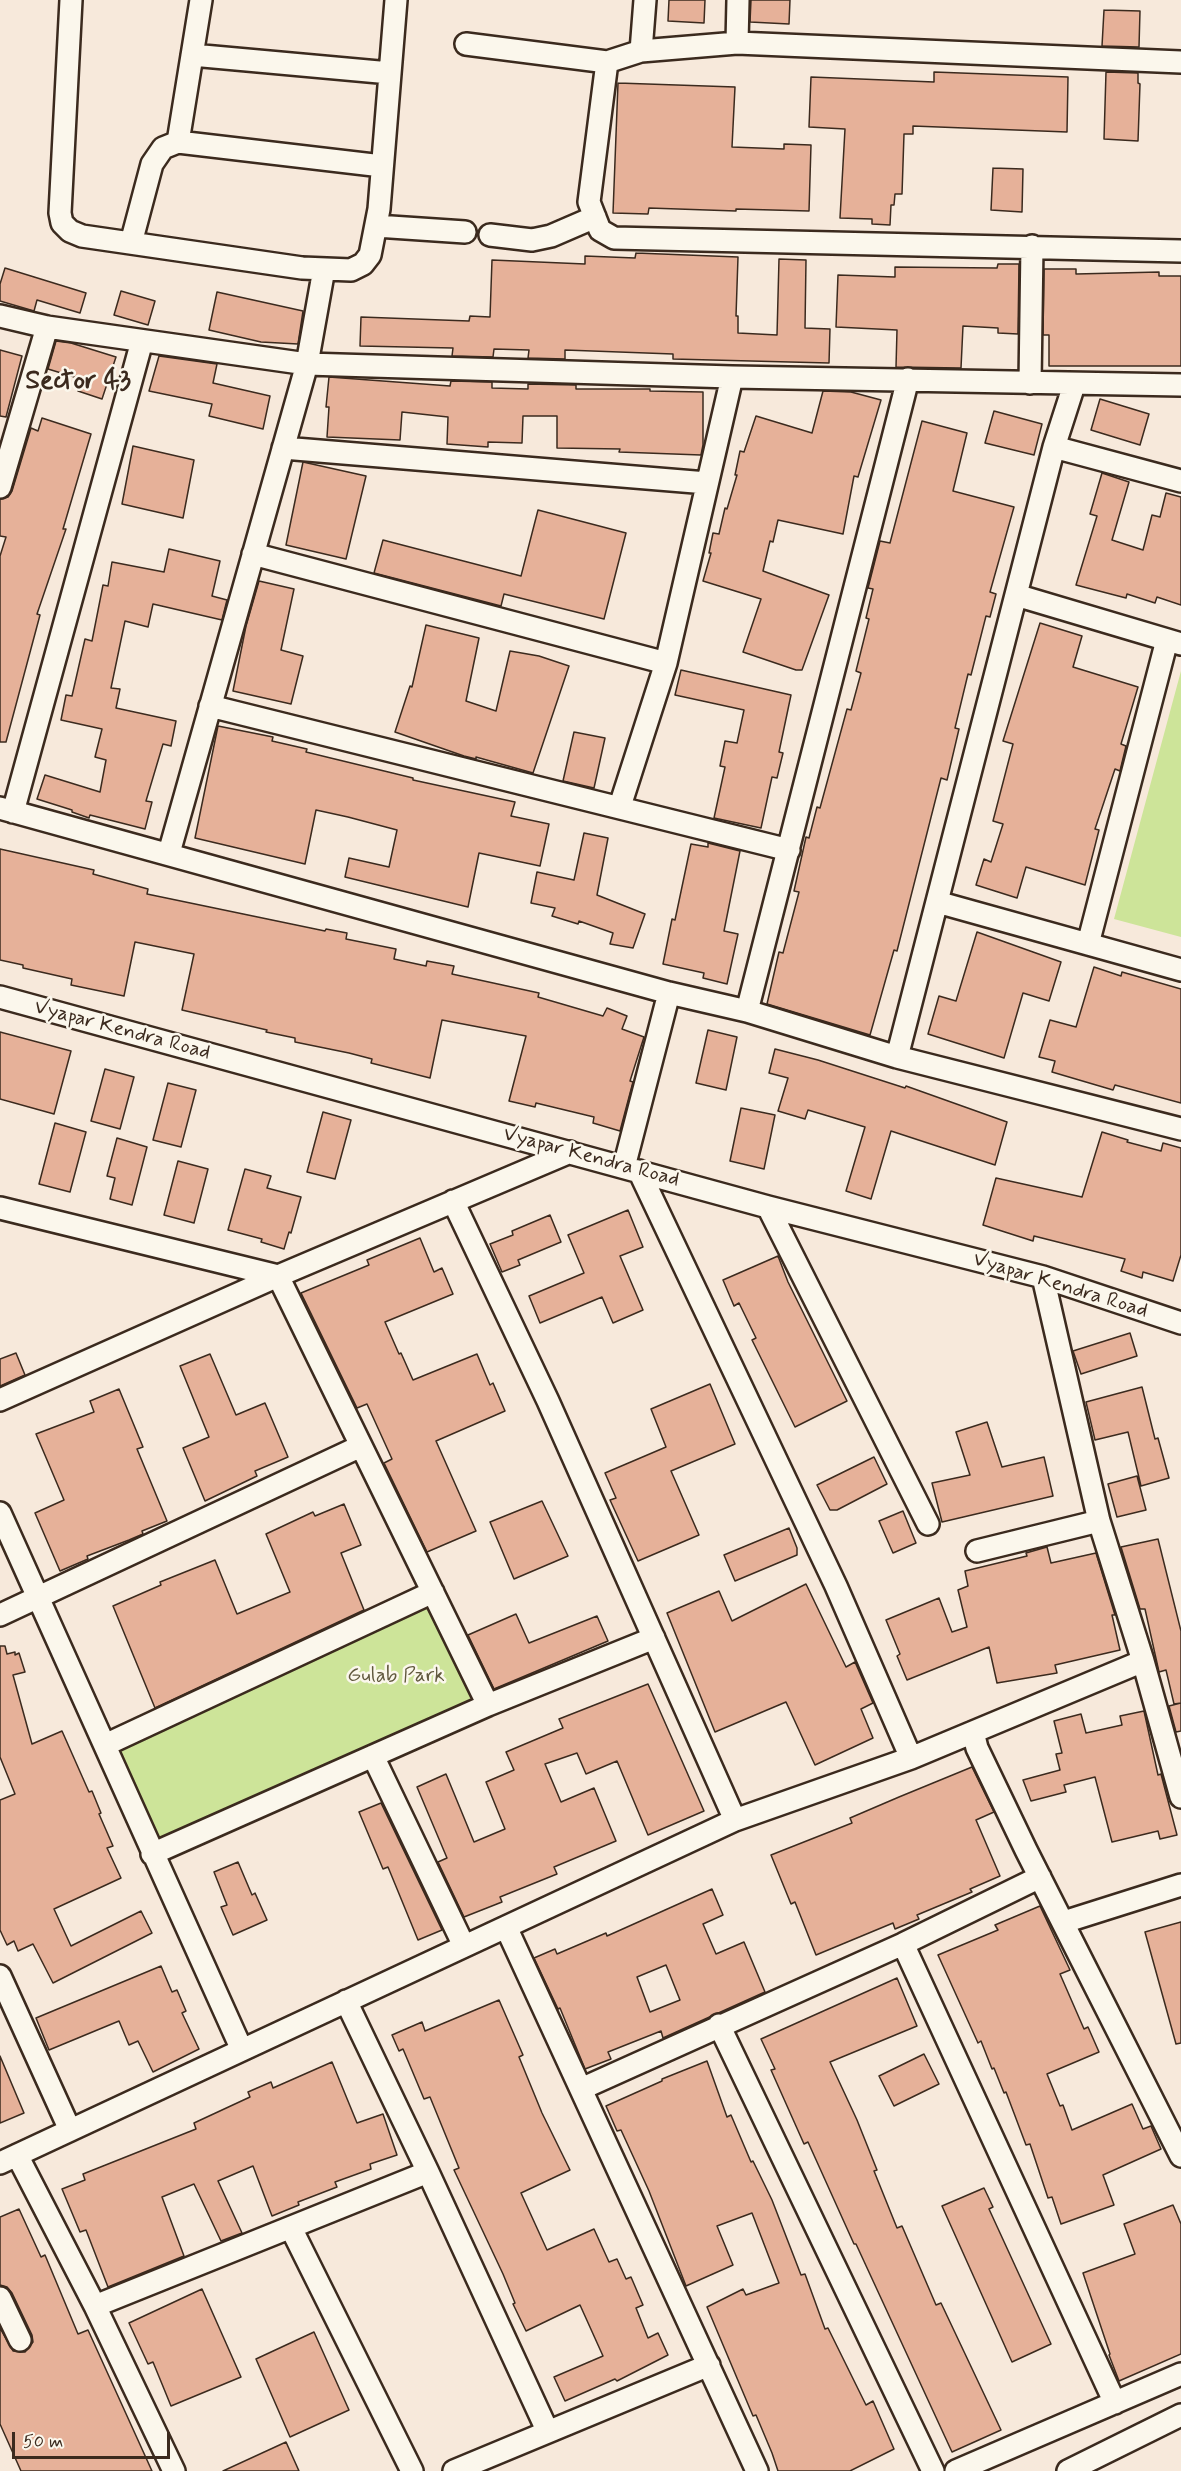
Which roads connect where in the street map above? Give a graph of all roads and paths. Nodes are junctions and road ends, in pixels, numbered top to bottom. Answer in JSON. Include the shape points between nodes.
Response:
{"nodes":[{"id":1,"x":71,"y":0,"type":"edge"},
{"id":2,"x":201,"y":0,"type":"edge"},
{"id":3,"x":396,"y":0,"type":"edge"},
{"id":4,"x":645,"y":0,"type":"edge"},
{"id":5,"x":738,"y":0,"type":"edge"},
{"id":6,"x":737,"y":43,"type":"junction"},
{"id":7,"x":466,"y":44,"type":"dead end"},
{"id":8,"x":641,"y":51,"type":"junction"},
{"id":9,"x":192,"y":55,"type":"junction"},
{"id":10,"x":608,"y":62,"type":"junction"},
{"id":11,"x":1181,"y":62,"type":"edge"},
{"id":12,"x":390,"y":73,"type":"junction"},
{"id":13,"x":178,"y":142,"type":"junction"},
{"id":14,"x":382,"y":166,"type":"junction"},
{"id":15,"x":595,"y":217,"type":"junction"},
{"id":16,"x":376,"y":226,"type":"junction"},
{"id":17,"x":465,"y":232,"type":"dead end"},
{"id":18,"x":490,"y":235,"type":"dead end"},
{"id":19,"x":131,"y":243,"type":"junction"},
{"id":20,"x":1032,"y":246,"type":"junction"},
{"id":21,"x":1181,"y":251,"type":"edge"},
{"id":22,"x":324,"y":269,"type":"junction"},
{"id":23,"x":0,"y":316,"type":"edge"},
{"id":24,"x":47,"y":327,"type":"junction"},
{"id":25,"x":142,"y":340,"type":"junction"},
{"id":26,"x":307,"y":364,"type":"junction"},
{"id":27,"x":732,"y":377,"type":"junction"},
{"id":28,"x":908,"y":379,"type":"junction"},
{"id":29,"x":1030,"y":383,"type":"junction"},
{"id":30,"x":1074,"y":385,"type":"junction"},
{"id":31,"x":1181,"y":386,"type":"edge"},
{"id":32,"x":1054,"y":447,"type":"junction"},
{"id":33,"x":283,"y":448,"type":"junction"},
{"id":34,"x":1181,"y":481,"type":"edge"},
{"id":35,"x":707,"y":483,"type":"junction"},
{"id":36,"x":0,"y":487,"type":"edge"},
{"id":37,"x":253,"y":554,"type":"junction"},
{"id":38,"x":1016,"y":595,"type":"junction"},
{"id":39,"x":1174,"y":642,"type":"edge"},
{"id":40,"x":666,"y":663,"type":"junction"},
{"id":41,"x":210,"y":706,"type":"junction"},
{"id":42,"x":620,"y":806,"type":"junction"},
{"id":43,"x":7,"y":810,"type":"edge"},
{"id":44,"x":789,"y":850,"type":"junction"},
{"id":45,"x":169,"y":853,"type":"junction"},
{"id":46,"x":937,"y":902,"type":"junction"},
{"id":47,"x":1088,"y":944,"type":"junction"},
{"id":48,"x":1181,"y":970,"type":"edge"},
{"id":49,"x":669,"y":993,"type":"junction"},
{"id":50,"x":0,"y":997,"type":"edge"},
{"id":51,"x":747,"y":1011,"type":"junction"},
{"id":52,"x":897,"y":1057,"type":"junction"},
{"id":53,"x":1181,"y":1129,"type":"edge"},
{"id":54,"x":570,"y":1152,"type":"junction"},
{"id":55,"x":632,"y":1169,"type":"junction"},
{"id":56,"x":453,"y":1201,"type":"junction"},
{"id":57,"x":768,"y":1207,"type":"junction"},
{"id":58,"x":0,"y":1208,"type":"edge"},
{"id":59,"x":278,"y":1276,"type":"junction"},
{"id":60,"x":1043,"y":1276,"type":"junction"},
{"id":61,"x":1172,"y":1321,"type":"edge"},
{"id":62,"x":1181,"y":1333,"type":"edge"},
{"id":63,"x":0,"y":1400,"type":"edge"},
{"id":64,"x":361,"y":1446,"type":"junction"},
{"id":65,"x":0,"y":1513,"type":"edge"},
{"id":66,"x":1099,"y":1521,"type":"junction"},
{"id":67,"x":928,"y":1524,"type":"dead end"},
{"id":68,"x":977,"y":1551,"type":"dead end"},
{"id":69,"x":433,"y":1592,"type":"junction"},
{"id":70,"x":39,"y":1597,"type":"junction"},
{"id":71,"x":0,"y":1615,"type":"edge"},
{"id":72,"x":654,"y":1638,"type":"junction"},
{"id":73,"x":1143,"y":1661,"type":"junction"},
{"id":74,"x":488,"y":1705,"type":"junction"},
{"id":75,"x":973,"y":1732,"type":"junction"},
{"id":76,"x":105,"y":1745,"type":"junction"},
{"id":77,"x":373,"y":1756,"type":"junction"},
{"id":78,"x":911,"y":1758,"type":"junction"},
{"id":79,"x":1181,"y":1797,"type":"edge"},
{"id":80,"x":735,"y":1820,"type":"junction"},
{"id":81,"x":152,"y":1854,"type":"junction"},
{"id":82,"x":1040,"y":1878,"type":"junction"},
{"id":83,"x":1181,"y":1885,"type":"edge"},
{"id":84,"x":1064,"y":1922,"type":"junction"},
{"id":85,"x":506,"y":1927,"type":"junction"},
{"id":86,"x":903,"y":1944,"type":"junction"},
{"id":87,"x":464,"y":1946,"type":"junction"},
{"id":88,"x":0,"y":1976,"type":"edge"},
{"id":89,"x":346,"y":2001,"type":"junction"},
{"id":90,"x":719,"y":2025,"type":"junction"},
{"id":91,"x":242,"y":2050,"type":"junction"},
{"id":92,"x":581,"y":2089,"type":"junction"},
{"id":93,"x":70,"y":2130,"type":"junction"},
{"id":94,"x":1181,"y":2156,"type":"edge"},
{"id":95,"x":9,"y":2159,"type":"edge"},
{"id":96,"x":428,"y":2172,"type":"junction"},
{"id":97,"x":291,"y":2228,"type":"junction"},
{"id":98,"x":0,"y":2298,"type":"edge"},
{"id":99,"x":95,"y":2306,"type":"junction"},
{"id":100,"x":20,"y":2340,"type":"dead end"},
{"id":101,"x":709,"y":2365,"type":"junction"},
{"id":102,"x":1181,"y":2374,"type":"edge"},
{"id":103,"x":1115,"y":2403,"type":"junction"},
{"id":104,"x":1181,"y":2415,"type":"edge"},
{"id":105,"x":547,"y":2430,"type":"junction"},
{"id":106,"x":174,"y":2471,"type":"edge"},
{"id":107,"x":412,"y":2471,"type":"edge"},
{"id":108,"x":454,"y":2471,"type":"edge"},
{"id":109,"x":758,"y":2471,"type":"edge"},
{"id":110,"x":933,"y":2471,"type":"edge"},
{"id":111,"x":956,"y":2471,"type":"edge"},
{"id":112,"x":1068,"y":2471,"type":"edge"}],
"edges":[{"from":1,"to":19,"type":"street","via":[[62,223],[82,236]]},
{"from":2,"to":9,"type":"street"},
{"from":3,"to":12,"type":"street"},
{"from":4,"to":8,"type":"street"},
{"from":5,"to":6,"type":"street"},
{"from":6,"to":8,"type":"street"},
{"from":6,"to":11,"type":"street"},
{"from":7,"to":10,"type":"street"},
{"from":8,"to":10,"type":"street"},
{"from":9,"to":12,"type":"street"},
{"from":9,"to":13,"type":"street"},
{"from":10,"to":15,"type":"street","via":[[589,202]]},
{"from":12,"to":14,"type":"street"},
{"from":13,"to":14,"type":"street"},
{"from":13,"to":19,"type":"street","via":[[164,148],[152,164]]},
{"from":14,"to":16,"type":"street"},
{"from":15,"to":18,"type":"street","via":[[532,240]]},
{"from":15,"to":20,"type":"street","via":[[600,230],[614,237]]},
{"from":16,"to":17,"type":"street"},
{"from":16,"to":22,"type":"street","via":[[370,255],[363,264],[351,270]]},
{"from":19,"to":22,"type":"street"},
{"from":20,"to":21,"type":"street"},
{"from":20,"to":29,"type":"street"},
{"from":22,"to":26,"type":"street"},
{"from":23,"to":24,"type":"street"},
{"from":24,"to":25,"type":"street"},
{"from":24,"to":36,"type":"street"},
{"from":25,"to":26,"type":"street"},
{"from":25,"to":43,"type":"street"},
{"from":26,"to":27,"type":"street"},
{"from":26,"to":33,"type":"street"},
{"from":27,"to":28,"type":"street"},
{"from":27,"to":35,"type":"street"},
{"from":28,"to":29,"type":"street"},
{"from":28,"to":44,"type":"street"},
{"from":29,"to":30,"type":"street"},
{"from":30,"to":31,"type":"street"},
{"from":30,"to":32,"type":"street"},
{"from":32,"to":34,"type":"street"},
{"from":32,"to":38,"type":"street"},
{"from":33,"to":35,"type":"street"},
{"from":33,"to":37,"type":"street"},
{"from":35,"to":40,"type":"street"},
{"from":37,"to":40,"type":"street"},
{"from":37,"to":41,"type":"street"},
{"from":38,"to":39,"type":"street"},
{"from":38,"to":46,"type":"street"},
{"from":39,"to":47,"type":"street"},
{"from":40,"to":42,"type":"street"},
{"from":41,"to":42,"type":"street"},
{"from":41,"to":45,"type":"street"},
{"from":42,"to":44,"type":"street"},
{"from":43,"to":45,"type":"street"},
{"from":44,"to":51,"type":"street"},
{"from":45,"to":49,"type":"street"},
{"from":46,"to":47,"type":"street"},
{"from":46,"to":52,"type":"street"},
{"from":47,"to":48,"type":"street"},
{"from":49,"to":51,"type":"street"},
{"from":49,"to":55,"type":"street"},
{"from":50,"to":54,"type":"street","name":"Vyapar Kendra Road"},
{"from":51,"to":52,"type":"street"},
{"from":52,"to":53,"type":"street"},
{"from":54,"to":55,"type":"street","name":"Vyapar Kendra Road"},
{"from":54,"to":56,"type":"street"},
{"from":55,"to":57,"type":"street","name":"Vyapar Kendra Road"},
{"from":55,"to":78,"type":"street","via":[[836,1586]]},
{"from":56,"to":59,"type":"street"},
{"from":56,"to":72,"type":"street"},
{"from":57,"to":60,"type":"street","name":"Vyapar Kendra Road"},
{"from":57,"to":67,"type":"street"},
{"from":58,"to":59,"type":"street"},
{"from":59,"to":63,"type":"street"},
{"from":59,"to":64,"type":"street"},
{"from":60,"to":61,"type":"street","name":"Vyapar Kendra Road"},
{"from":60,"to":66,"type":"street"},
{"from":61,"to":62,"type":"street","name":"Vyapar Kendra Road"},
{"from":64,"to":69,"type":"street"},
{"from":64,"to":70,"type":"street"},
{"from":65,"to":70,"type":"street"},
{"from":66,"to":68,"type":"street"},
{"from":66,"to":73,"type":"street"},
{"from":69,"to":74,"type":"street"},
{"from":69,"to":76,"type":"street"},
{"from":70,"to":71,"type":"street"},
{"from":70,"to":76,"type":"street"},
{"from":72,"to":74,"type":"street"},
{"from":72,"to":80,"type":"street"},
{"from":73,"to":75,"type":"street"},
{"from":73,"to":79,"type":"street"},
{"from":74,"to":77,"type":"street"},
{"from":75,"to":78,"type":"street"},
{"from":75,"to":82,"type":"street","via":[[977,1748]]},
{"from":76,"to":81,"type":"street"},
{"from":77,"to":81,"type":"street"},
{"from":77,"to":87,"type":"street"},
{"from":78,"to":80,"type":"street"},
{"from":80,"to":85,"type":"street"},
{"from":81,"to":91,"type":"street"},
{"from":82,"to":84,"type":"street"},
{"from":82,"to":86,"type":"street"},
{"from":83,"to":84,"type":"street"},
{"from":84,"to":94,"type":"street"},
{"from":85,"to":87,"type":"street"},
{"from":85,"to":92,"type":"street"},
{"from":86,"to":90,"type":"street"},
{"from":86,"to":103,"type":"street"},
{"from":87,"to":89,"type":"street"},
{"from":88,"to":93,"type":"street"},
{"from":89,"to":91,"type":"street"},
{"from":89,"to":96,"type":"street"},
{"from":90,"to":92,"type":"street"},
{"from":90,"to":110,"type":"street"},
{"from":91,"to":93,"type":"street"},
{"from":92,"to":101,"type":"street"},
{"from":93,"to":95,"type":"street"},
{"from":95,"to":99,"type":"street"},
{"from":96,"to":97,"type":"street"},
{"from":96,"to":105,"type":"street"},
{"from":97,"to":99,"type":"street"},
{"from":97,"to":107,"type":"street"},
{"from":98,"to":100,"type":"street"},
{"from":99,"to":106,"type":"street"},
{"from":101,"to":105,"type":"street"},
{"from":101,"to":109,"type":"street"},
{"from":102,"to":103,"type":"street"},
{"from":103,"to":111,"type":"street"},
{"from":104,"to":112,"type":"street"},
{"from":105,"to":108,"type":"street"}]}
